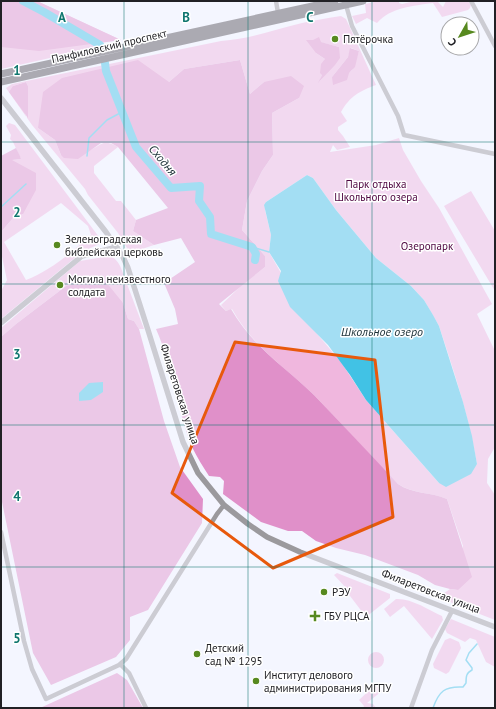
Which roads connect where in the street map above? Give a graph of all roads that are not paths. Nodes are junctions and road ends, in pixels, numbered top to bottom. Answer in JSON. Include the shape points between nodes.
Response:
{"nodes":[{"id":1,"x":276,"y":1,"type":"edge"},
{"id":2,"x":335,"y":1,"type":"edge"},
{"id":3,"x":363,"y":1,"type":"edge"},
{"id":4,"x":471,"y":1,"type":"edge"},
{"id":5,"x":346,"y":5,"type":"junction"},
{"id":6,"x":278,"y":13,"type":"junction"},
{"id":7,"x":495,"y":46,"type":"edge"},
{"id":8,"x":1,"y":74,"type":"edge"},
{"id":9,"x":1,"y":83,"type":"edge"},
{"id":10,"x":1,"y":98,"type":"edge"},
{"id":11,"x":495,"y":154,"type":"edge"},
{"id":12,"x":117,"y":247,"type":"junction"},
{"id":13,"x":1,"y":323,"type":"edge"},
{"id":14,"x":224,"y":504,"type":"junction"},
{"id":15,"x":1,"y":532,"type":"edge"},
{"id":16,"x":452,"y":611,"type":"junction"},
{"id":17,"x":495,"y":627,"type":"edge"},
{"id":18,"x":120,"y":664,"type":"junction"},
{"id":19,"x":146,"y":708,"type":"edge"},
{"id":20,"x":411,"y":708,"type":"edge"}],
"edges":[{"from":1,"to":6,"type":"street"},
{"from":2,"to":6,"type":"main road","name":"Панфиловский проспект"},
{"from":3,"to":5,"type":"main road","name":"Панфиловский проспект"},
{"from":4,"to":7,"type":"street"},
{"from":5,"to":9,"type":"main road","name":"Панфиловский проспект"},
{"from":5,"to":11,"type":"street","via":[[352,26],[398,116],[404,136]]},
{"from":6,"to":8,"type":"main road","name":"Панфиловский проспект"},
{"from":10,"to":12,"type":"street","name":"Филаретовская улица"},
{"from":12,"to":13,"type":"street","via":[[82,256]]},
{"from":12,"to":14,"type":"street","name":"Филаретовская улица","via":[[128,268],[183,442],[198,473]]},
{"from":14,"to":16,"type":"street","name":"Филаретовская улица","via":[[244,522],[267,537]]},
{"from":14,"to":18,"type":"street","via":[[126,659]]},
{"from":15,"to":18,"type":"street","via":[[26,648],[32,669],[46,699]]},
{"from":16,"to":17,"type":"street","name":"Филаретовская улица"},
{"from":16,"to":20,"type":"street","via":[[432,650]]},
{"from":18,"to":19,"type":"street","via":[[129,673]]}]}
